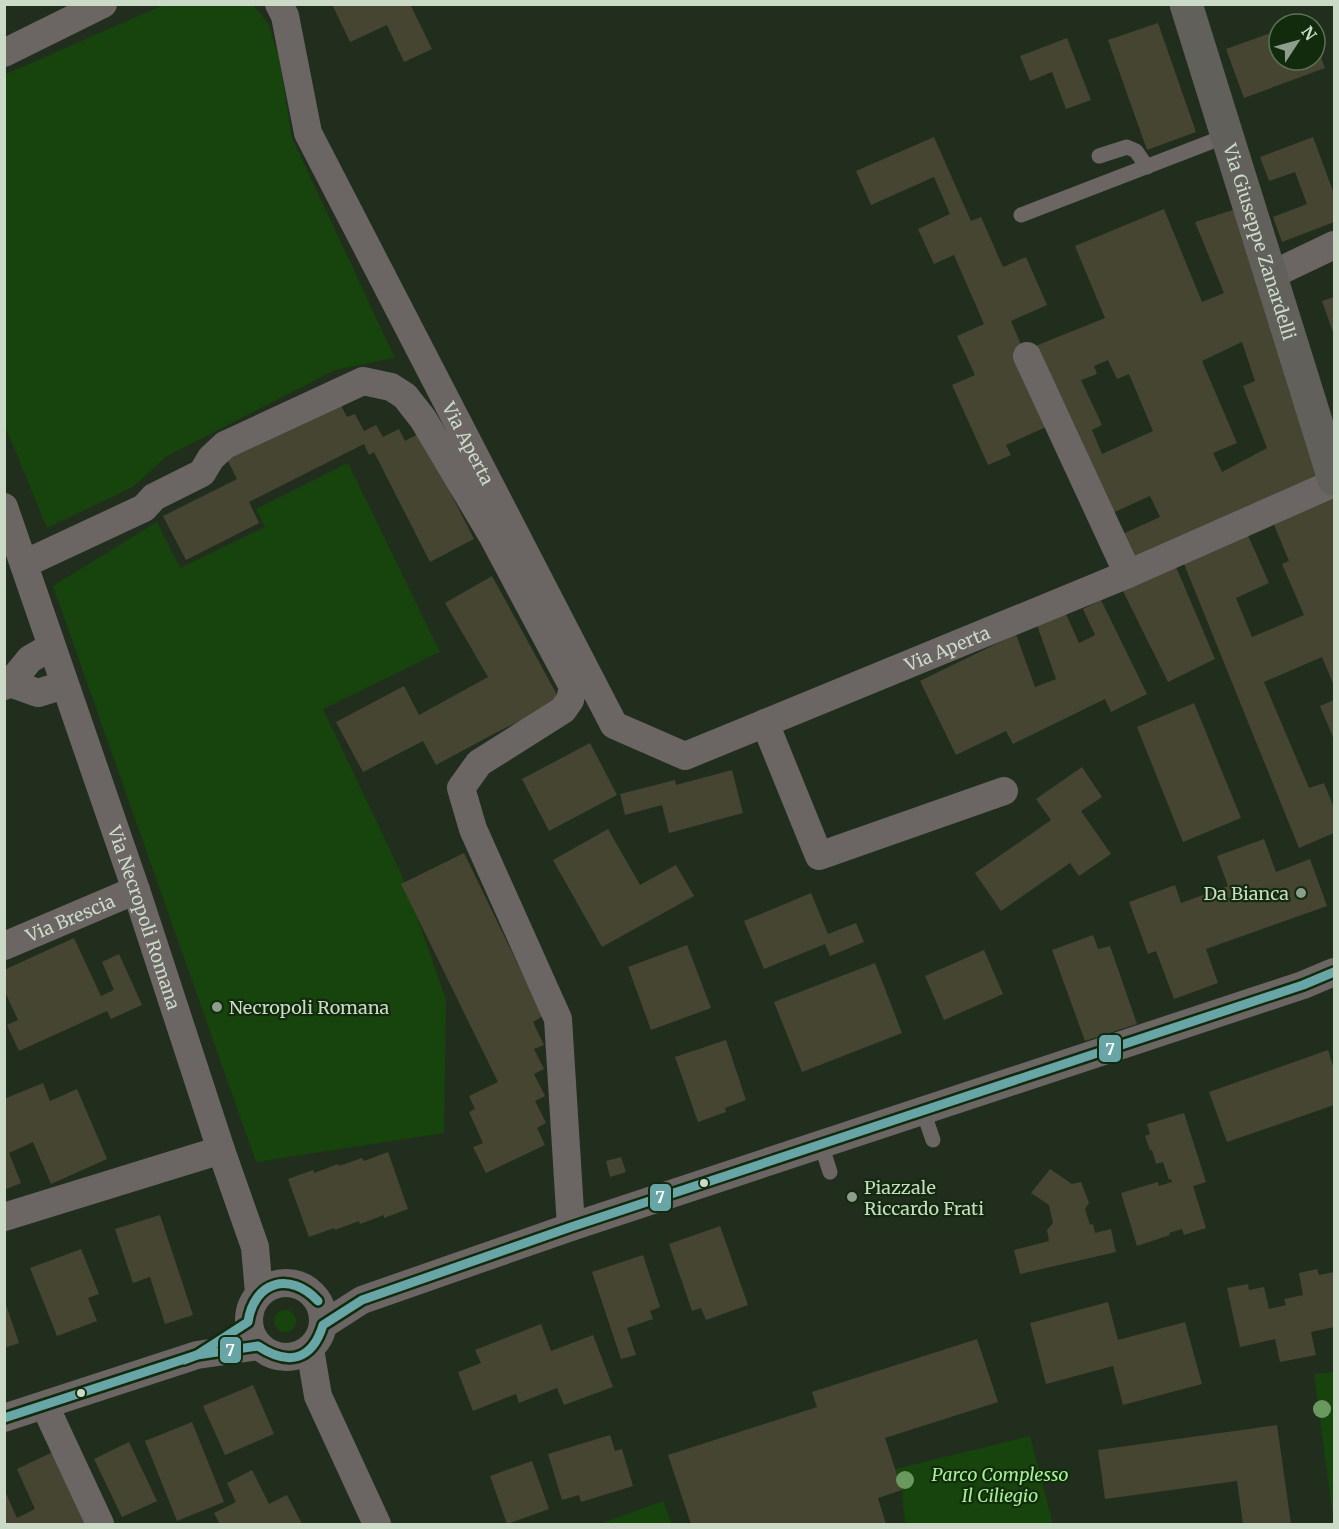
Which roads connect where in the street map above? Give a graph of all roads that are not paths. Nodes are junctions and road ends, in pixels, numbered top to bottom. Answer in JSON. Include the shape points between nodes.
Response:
{"nodes":[{"id":1,"x":103,"y":4,"type":"edge"},
{"id":2,"x":279,"y":4,"type":"edge"},
{"id":3,"x":1186,"y":4,"type":"edge"},
{"id":4,"x":4,"y":53,"type":"edge"},
{"id":5,"x":1226,"y":136,"type":"junction"},
{"id":6,"x":1099,"y":156,"type":"dead end"},
{"id":7,"x":1147,"y":167,"type":"junction"},
{"id":8,"x":1022,"y":215,"type":"dead end"},
{"id":9,"x":1335,"y":244,"type":"edge"},
{"id":10,"x":1269,"y":276,"type":"junction"},
{"id":11,"x":1027,"y":356,"type":"dead end"},
{"id":12,"x":1335,"y":481,"type":"edge"},
{"id":13,"x":4,"y":507,"type":"edge"},
{"id":14,"x":24,"y":564,"type":"junction"},
{"id":15,"x":1128,"y":574,"type":"junction"},
{"id":16,"x":51,"y":647,"type":"junction"},
{"id":17,"x":7,"y":685,"type":"edge"},
{"id":18,"x":64,"y":685,"type":"junction"},
{"id":19,"x":765,"y":723,"type":"junction"},
{"id":20,"x":1004,"y":791,"type":"dead end"},
{"id":21,"x":136,"y":890,"type":"junction"},
{"id":22,"x":4,"y":946,"type":"edge"},
{"id":23,"x":1335,"y":972,"type":"edge"},
{"id":24,"x":923,"y":1111,"type":"junction"},
{"id":25,"x":933,"y":1140,"type":"dead end"},
{"id":26,"x":821,"y":1144,"type":"junction"},
{"id":27,"x":221,"y":1150,"type":"junction"},
{"id":28,"x":830,"y":1172,"type":"dead end"},
{"id":29,"x":4,"y":1217,"type":"edge"},
{"id":30,"x":571,"y":1227,"type":"junction"},
{"id":31,"x":255,"y":1247,"type":"junction"},
{"id":32,"x":294,"y":1284,"type":"junction"},
{"id":33,"x":259,"y":1293,"type":"junction"},
{"id":34,"x":253,"y":1334,"type":"junction"},
{"id":35,"x":309,"y":1334,"type":"junction"},
{"id":36,"x":45,"y":1406,"type":"junction"},
{"id":37,"x":4,"y":1418,"type":"edge"},
{"id":38,"x":100,"y":1524,"type":"edge"},
{"id":39,"x":377,"y":1524,"type":"edge"}],
"edges":[{"from":1,"to":4,"type":"street"},
{"from":2,"to":19,"type":"street","name":"Via Aperta","via":[[285,16],[308,133],[614,725],[685,756]]},
{"from":3,"to":5,"type":"street","name":"Via Giuseppe Zanardelli"},
{"from":5,"to":7,"type":"lane"},
{"from":5,"to":10,"type":"street","name":"Via Giuseppe Zanardelli"},
{"from":6,"to":7,"type":"lane","via":[[1127,147],[1137,151]]},
{"from":7,"to":8,"type":"lane"},
{"from":9,"to":10,"type":"street"},
{"from":10,"to":12,"type":"street","name":"Via Giuseppe Zanardelli"},
{"from":11,"to":15,"type":"street"},
{"from":12,"to":15,"type":"street","name":"Via Aperta"},
{"from":13,"to":14,"type":"street","name":"Via Necropoli Romana"},
{"from":14,"to":16,"type":"street","name":"Via Necropoli Romana"},
{"from":14,"to":30,"type":"street","name":"Via Aperta","via":[[144,508],[154,497],[202,473],[225,445],[363,381],[391,387],[405,396],[423,419],[492,535],[573,687],[563,710],[479,763],[461,788],[473,829],[558,1019]]},
{"from":15,"to":19,"type":"street","name":"Via Aperta"},
{"from":16,"to":17,"type":"street","via":[[30,659]]},
{"from":16,"to":18,"type":"street","name":"Via Necropoli Romana"},
{"from":17,"to":18,"type":"street","via":[[38,693]]},
{"from":18,"to":21,"type":"street","name":"Via Necropoli Romana"},
{"from":19,"to":20,"type":"street","via":[[819,856]]},
{"from":21,"to":22,"type":"street","name":"Via Brescia"},
{"from":21,"to":27,"type":"street","name":"Via Necropoli Romana"},
{"from":23,"to":24,"type":"street"},
{"from":24,"to":25,"type":"lane"},
{"from":24,"to":26,"type":"street"},
{"from":26,"to":28,"type":"lane"},
{"from":26,"to":30,"type":"street"},
{"from":27,"to":29,"type":"street"},
{"from":27,"to":31,"type":"street","name":"Via Necropoli Romana"},
{"from":30,"to":35,"type":"street","via":[[362,1300]]},
{"from":31,"to":32,"type":"street","name":"Via Necropoli Romana"},
{"from":31,"to":33,"type":"street","name":"Via Necropoli Romana"},
{"from":32,"to":33,"type":"street","via":[[279,1283]]},
{"from":32,"to":35,"type":"street","via":[[308,1290]]},
{"from":33,"to":34,"type":"street","via":[[251,1305]]},
{"from":34,"to":35,"type":"street","via":[[273,1356]]},
{"from":34,"to":36,"type":"street"},
{"from":35,"to":39,"type":"street","via":[[318,1395]]},
{"from":36,"to":37,"type":"street"},
{"from":36,"to":38,"type":"street"}]}
